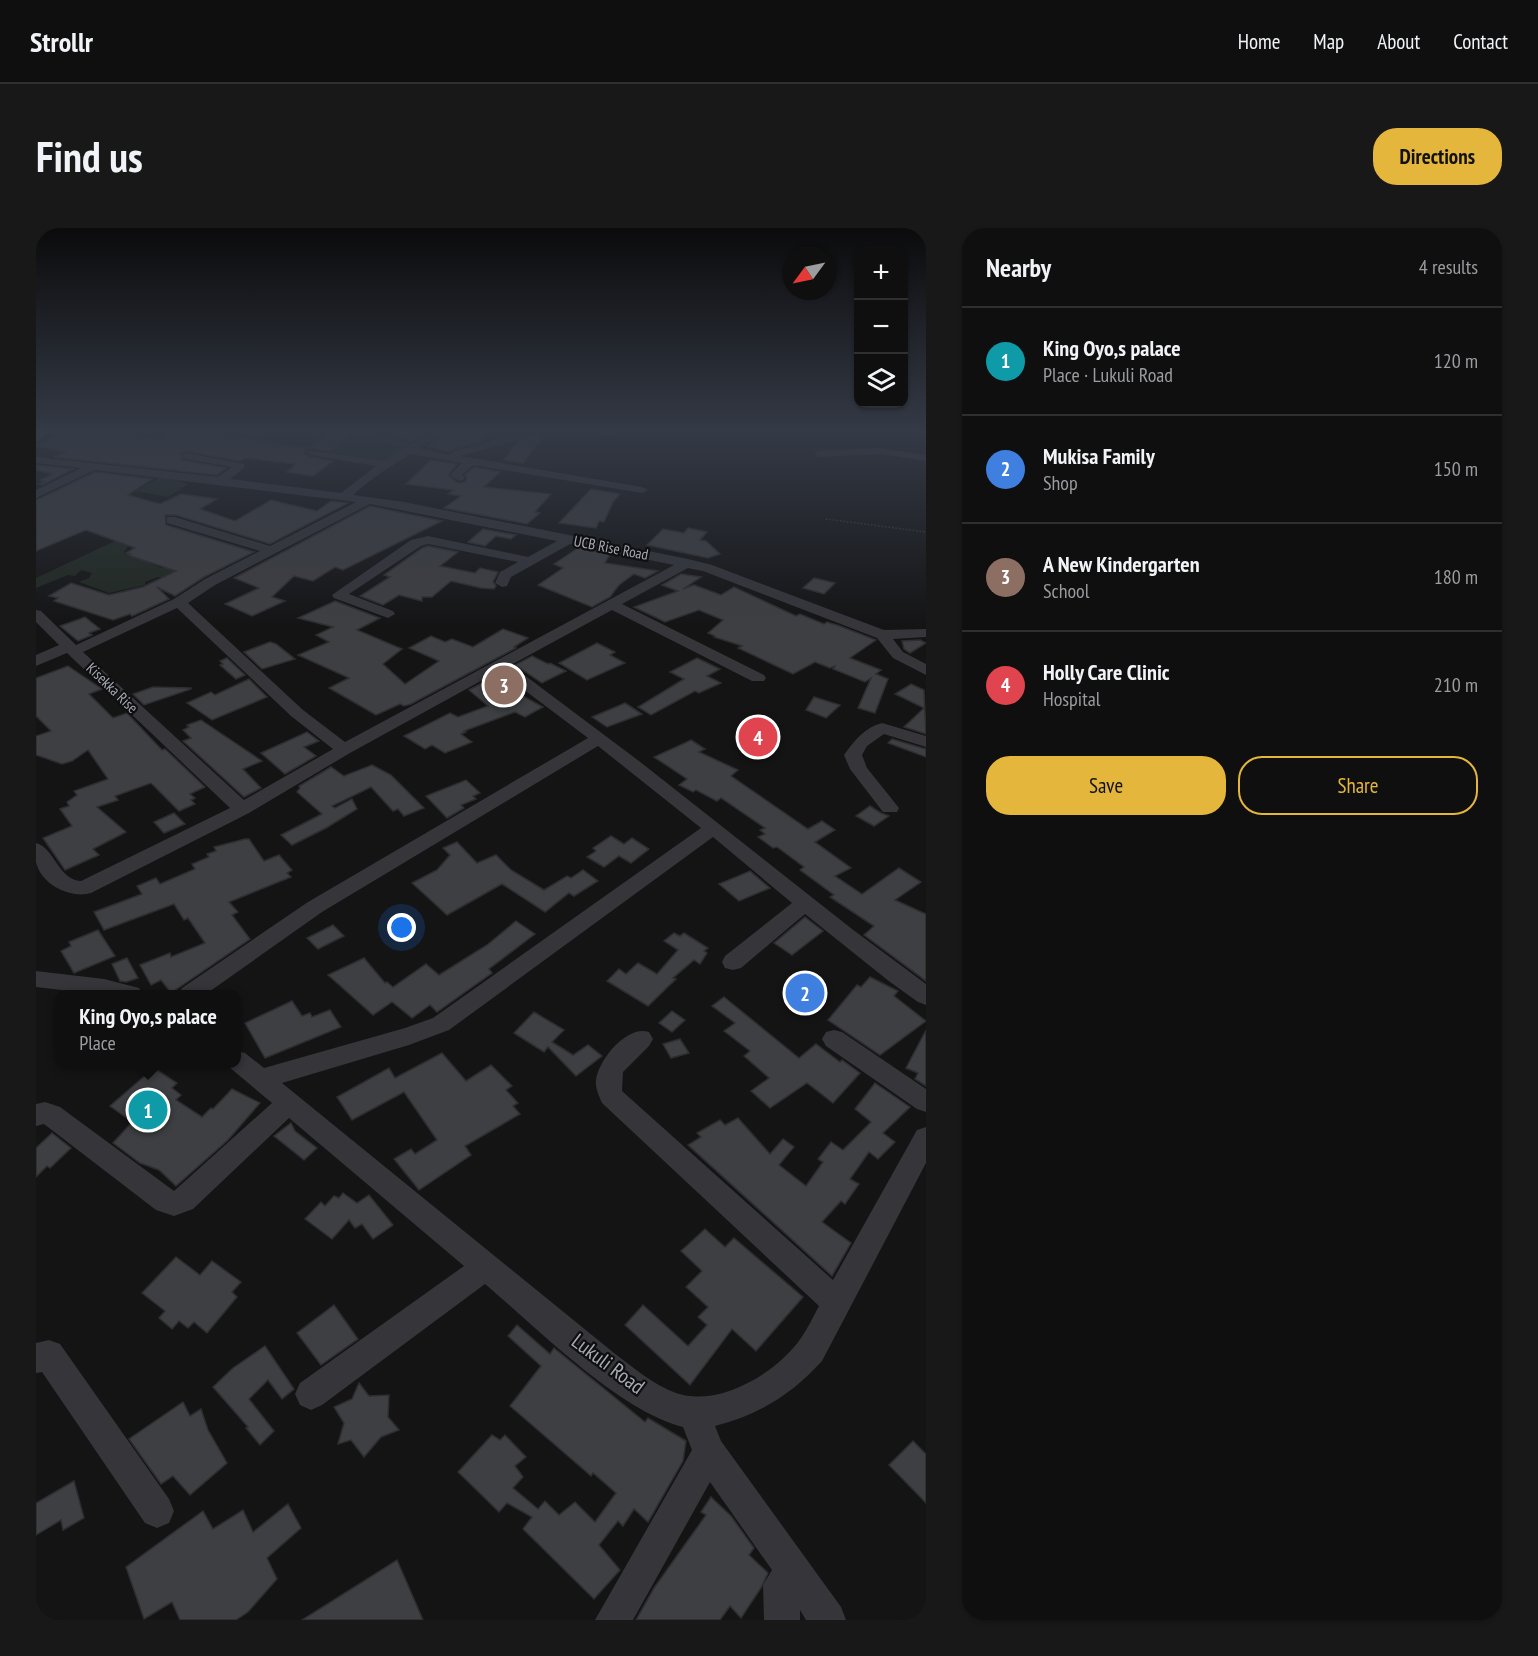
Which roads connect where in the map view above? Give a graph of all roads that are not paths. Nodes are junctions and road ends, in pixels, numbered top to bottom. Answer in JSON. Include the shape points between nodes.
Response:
{"nodes":[{"id":1,"x":335,"y":496,"type":"edge"},
{"id":2,"x":343,"y":497,"type":"joint"},
{"id":3,"x":368,"y":501,"type":"junction"},
{"id":4,"x":171,"y":520,"type":"dead end"},
{"id":5,"x":568,"y":540,"type":"junction"},
{"id":6,"x":273,"y":550,"type":"junction"},
{"id":7,"x":530,"y":561,"type":"junction"},
{"id":8,"x":688,"y":563,"type":"junction"},
{"id":9,"x":502,"y":583,"type":"dead end"},
{"id":10,"x":179,"y":602,"type":"junction"},
{"id":11,"x":613,"y":605,"type":"junction"},
{"id":12,"x":36,"y":614,"type":"edge"},
{"id":13,"x":388,"y":614,"type":"dead end"},
{"id":14,"x":926,"y":633,"type":"edge"},
{"id":15,"x":882,"y":635,"type":"junction"},
{"id":16,"x":72,"y":649,"type":"junction"},
{"id":17,"x":36,"y":661,"type":"edge"},
{"id":18,"x":499,"y":664,"type":"junction"},
{"id":19,"x":926,"y":670,"type":"edge"},
{"id":20,"x":758,"y":678,"type":"dead end"},
{"id":21,"x":598,"y":739,"type":"junction"},
{"id":22,"x":926,"y":742,"type":"edge"},
{"id":23,"x":344,"y":748,"type":"junction"},
{"id":24,"x":890,"y":808,"type":"dead end"},
{"id":25,"x":242,"y":809,"type":"junction"},
{"id":26,"x":713,"y":828,"type":"junction"},
{"id":27,"x":36,"y":849,"type":"edge"},
{"id":28,"x":804,"y":904,"type":"junction"},
{"id":29,"x":733,"y":962,"type":"dead end"},
{"id":30,"x":36,"y":979,"type":"edge"},
{"id":31,"x":116,"y":990,"type":"edge"},
{"id":32,"x":196,"y":990,"type":"edge"},
{"id":33,"x":926,"y":996,"type":"edge"},
{"id":34,"x":641,"y":1039,"type":"dead end"},
{"id":35,"x":834,"y":1039,"type":"dead end"},
{"id":36,"x":241,"y":1063,"type":"edge"},
{"id":37,"x":261,"y":1079,"type":"junction"},
{"id":38,"x":290,"y":1102,"type":"junction"},
{"id":39,"x":926,"y":1102,"type":"edge"},
{"id":40,"x":36,"y":1115,"type":"edge"},
{"id":41,"x":926,"y":1138,"type":"edge"},
{"id":42,"x":487,"y":1266,"type":"junction"},
{"id":43,"x":837,"y":1303,"type":"junction"},
{"id":44,"x":36,"y":1358,"type":"edge"},
{"id":45,"x":310,"y":1394,"type":"dead end"},
{"id":46,"x":694,"y":1414,"type":"junction"},
{"id":47,"x":709,"y":1452,"type":"junction"},
{"id":48,"x":157,"y":1511,"type":"dead end"},
{"id":49,"x":795,"y":1572,"type":"junction"},
{"id":50,"x":613,"y":1620,"type":"edge"},
{"id":51,"x":782,"y":1620,"type":"edge"},
{"id":52,"x":828,"y":1620,"type":"edge"}],
"edges":[{"from":1,"to":2,"type":"street","name":"UCB Rise Road"},
{"from":2,"to":3,"type":"street","name":"UCB Rise Road"},
{"from":3,"to":5,"type":"street","name":"UCB Rise Road"},
{"from":3,"to":6,"type":"street"},
{"from":4,"to":6,"type":"street"},
{"from":5,"to":7,"type":"street"},
{"from":5,"to":8,"type":"street","name":"UCB Rise Road"},
{"from":6,"to":10,"type":"street"},
{"from":7,"to":9,"type":"street","via":[[505,575]]},
{"from":7,"to":13,"type":"street","via":[[428,540],[416,543],[339,595]]},
{"from":8,"to":11,"type":"street"},
{"from":8,"to":15,"type":"street","name":"UCB Rise Road"},
{"from":10,"to":16,"type":"street"},
{"from":10,"to":23,"type":"street","via":[[297,713]]},
{"from":11,"to":18,"type":"street"},
{"from":11,"to":20,"type":"street"},
{"from":12,"to":16,"type":"street","name":"Kisekka Rise"},
{"from":14,"to":15,"type":"street"},
{"from":15,"to":19,"type":"street","via":[[898,655]]},
{"from":16,"to":17,"type":"street"},
{"from":16,"to":25,"type":"street","name":"Kisekka Rise"},
{"from":18,"to":21,"type":"street"},
{"from":18,"to":23,"type":"street"},
{"from":21,"to":26,"type":"street"},
{"from":21,"to":32,"type":"street","via":[[315,907]]},
{"from":22,"to":24,"type":"street","via":[[882,728],[861,743],[853,755]]},
{"from":23,"to":25,"type":"street","via":[[302,777]]},
{"from":25,"to":27,"type":"street","via":[[84,888],[74,889],[58,881]]},
{"from":26,"to":28,"type":"street"},
{"from":26,"to":37,"type":"street","via":[[441,1023]]},
{"from":28,"to":29,"type":"street"},
{"from":28,"to":33,"type":"street"},
{"from":30,"to":31,"type":"street"},
{"from":34,"to":43,"type":"street","via":[[613,1066],[607,1088],[610,1096]]},
{"from":35,"to":39,"type":"street"},
{"from":36,"to":37,"type":"street","name":"Lukuli Road"},
{"from":37,"to":38,"type":"street","name":"Lukuli Road"},
{"from":38,"to":40,"type":"street","via":[[174,1204],[51,1115]]},
{"from":38,"to":42,"type":"street","name":"Lukuli Road"},
{"from":41,"to":43,"type":"street"},
{"from":42,"to":45,"type":"street"},
{"from":42,"to":46,"type":"street","name":"Lukuli Road","via":[[603,1364],[667,1406]]},
{"from":43,"to":46,"type":"street","via":[[811,1350],[789,1375],[752,1400]]},
{"from":44,"to":48,"type":"street","via":[[49,1355]]},
{"from":46,"to":47,"type":"street"},
{"from":47,"to":49,"type":"street"},
{"from":47,"to":50,"type":"street"},
{"from":49,"to":51,"type":"street","via":[[781,1585]]},
{"from":49,"to":52,"type":"street"}]}
